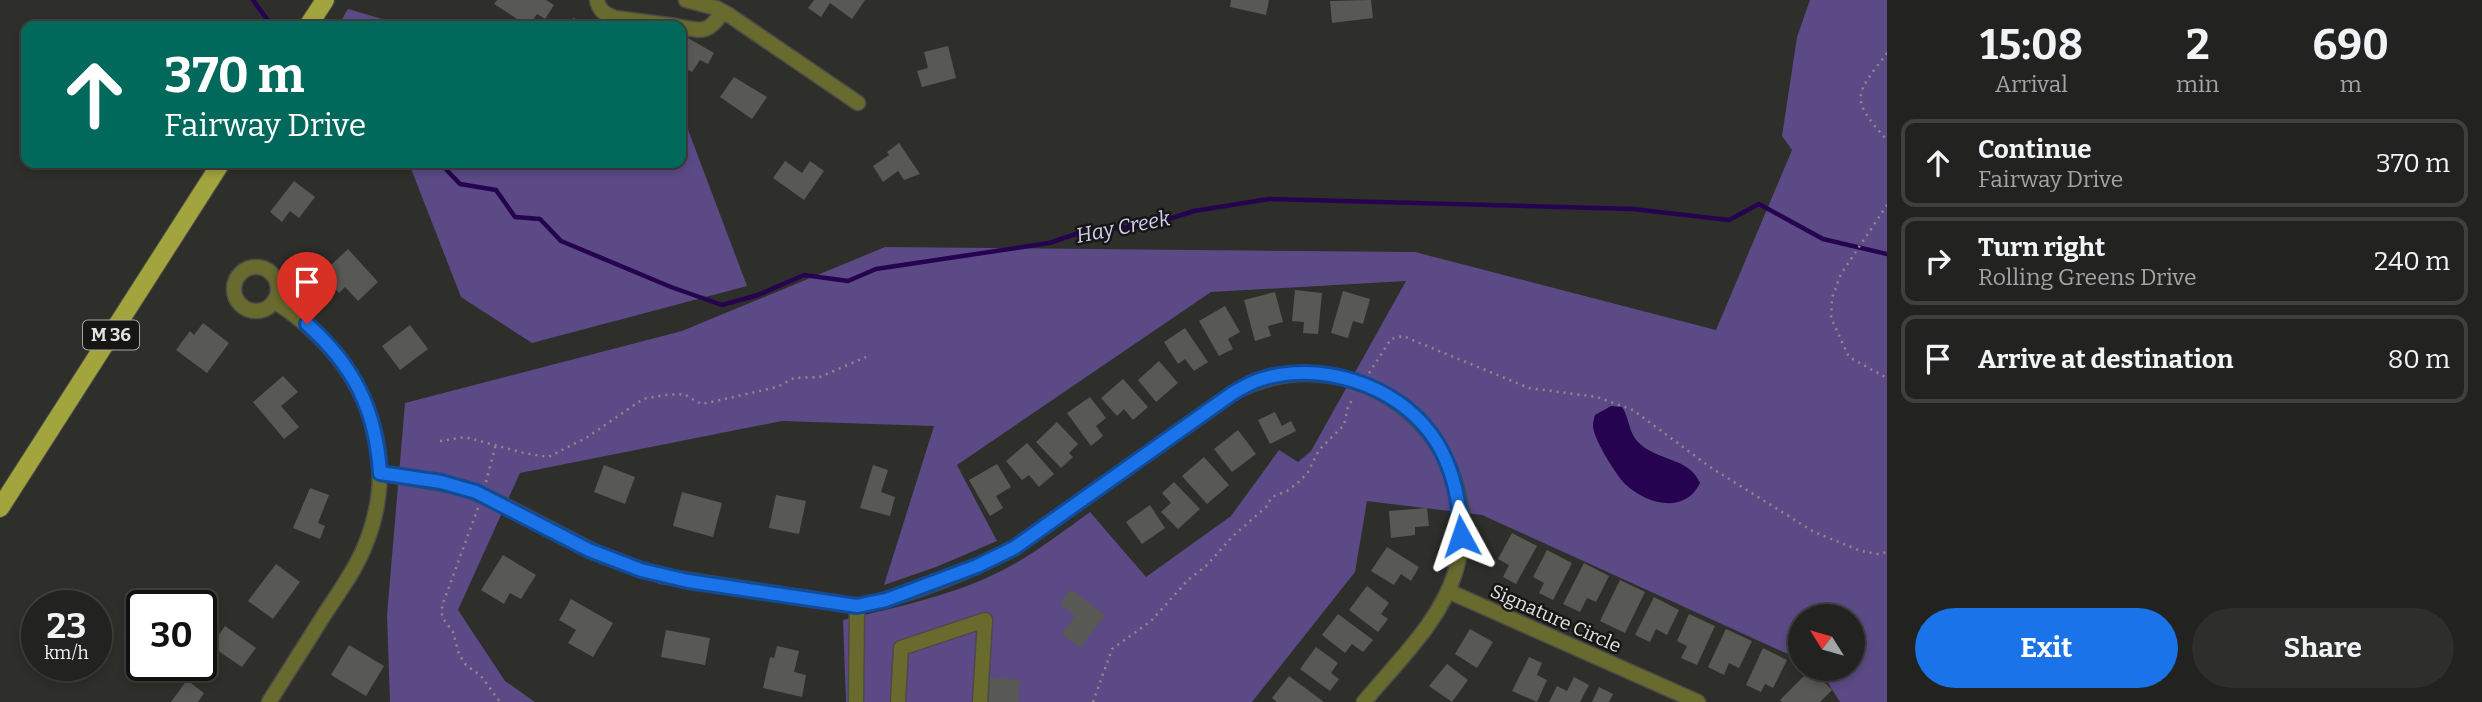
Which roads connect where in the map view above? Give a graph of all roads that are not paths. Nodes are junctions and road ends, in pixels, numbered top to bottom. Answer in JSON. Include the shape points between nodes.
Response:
{"nodes":[{"id":1,"x":325,"y":0,"type":"edge"},
{"id":2,"x":597,"y":0,"type":"edge"},
{"id":3,"x":686,"y":0,"type":"edge"},
{"id":4,"x":723,"y":12,"type":"junction"},
{"id":5,"x":312,"y":21,"type":"edge"},
{"id":6,"x":636,"y":21,"type":"edge"},
{"id":7,"x":686,"y":28,"type":"edge"},
{"id":8,"x":858,"y":103,"type":"dead end"},
{"id":9,"x":218,"y":168,"type":"edge"},
{"id":10,"x":274,"y":301,"type":"dead end"},
{"id":11,"x":380,"y":473,"type":"junction"},
{"id":12,"x":0,"y":508,"type":"edge"},
{"id":13,"x":1448,"y":591,"type":"junction"},
{"id":14,"x":857,"y":606,"type":"junction"},
{"id":15,"x":269,"y":702,"type":"edge"},
{"id":16,"x":856,"y":702,"type":"edge"},
{"id":17,"x":898,"y":702,"type":"edge"},
{"id":18,"x":980,"y":702,"type":"edge"},
{"id":19,"x":1364,"y":702,"type":"edge"},
{"id":20,"x":1698,"y":702,"type":"edge"}],
"edges":[{"from":1,"to":5,"type":"main road"},
{"from":2,"to":6,"type":"street","via":[[605,14]]},
{"from":3,"to":4,"type":"street"},
{"from":4,"to":7,"type":"street","via":[[704,31]]},
{"from":4,"to":8,"type":"street"},
{"from":9,"to":12,"type":"main road","number":"M 36"},
{"from":10,"to":11,"type":"street","via":[[323,338],[349,372],[370,411]]},
{"from":11,"to":14,"type":"street","via":[[441,482],[483,495],[589,550],[641,570]]},
{"from":11,"to":15,"type":"street","via":[[364,549]]},
{"from":13,"to":14,"type":"street","via":[[1459,554],[1460,509],[1451,472],[1430,433],[1399,403],[1376,389],[1328,375],[1293,373],[1262,379],[1233,393],[1014,548],[886,600]]},
{"from":13,"to":19,"type":"street","via":[[1429,622]]},
{"from":13,"to":20,"type":"street","name":"Signature Circle"},
{"from":14,"to":16,"type":"street"},
{"from":17,"to":18,"type":"street","via":[[901,648],[985,620]]}]}
